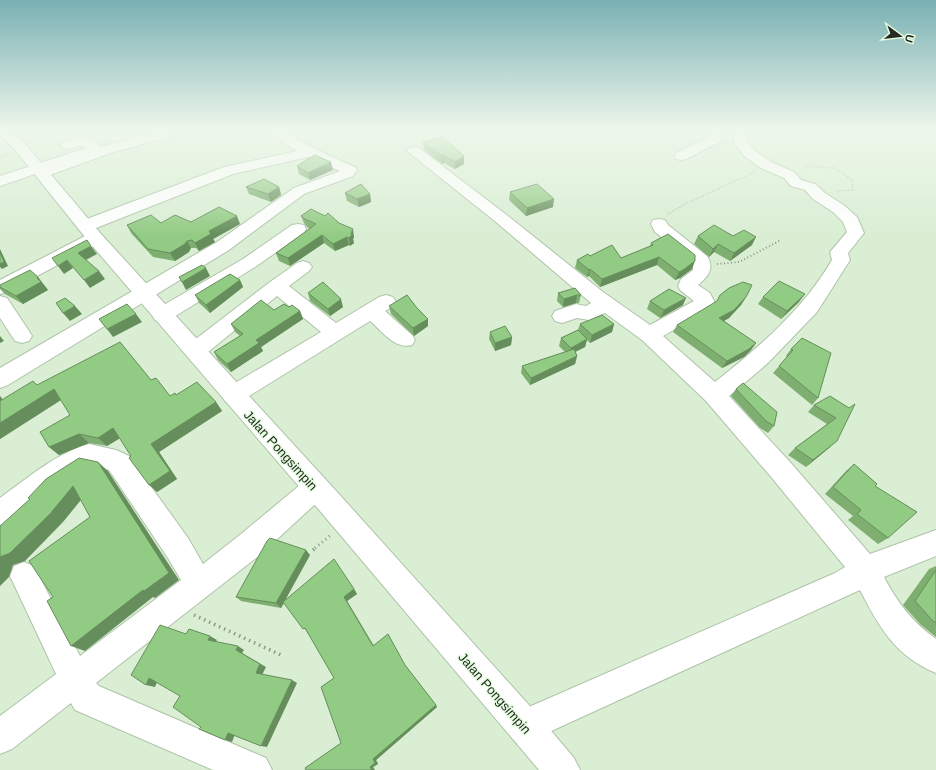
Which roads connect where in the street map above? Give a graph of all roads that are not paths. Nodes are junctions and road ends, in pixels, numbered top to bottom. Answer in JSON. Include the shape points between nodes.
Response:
{"nodes":[{"id":1,"x":34,"y":165,"type":"edge"},
{"id":2,"x":55,"y":165,"type":"edge"},
{"id":3,"x":59,"y":165,"type":"edge"},
{"id":4,"x":254,"y":165,"type":"edge"},
{"id":5,"x":342,"y":165,"type":"edge"},
{"id":6,"x":433,"y":165,"type":"edge"},
{"id":7,"x":766,"y":165,"type":"edge"},
{"id":8,"x":40,"y":171,"type":"junction"},
{"id":9,"x":0,"y":181,"type":"edge"},
{"id":10,"x":659,"y":224,"type":"road end"},
{"id":11,"x":298,"y":229,"type":"dead end"},
{"id":12,"x":90,"y":232,"type":"junction"},
{"id":13,"x":303,"y":267,"type":"dead end"},
{"id":14,"x":277,"y":286,"type":"junction"},
{"id":15,"x":0,"y":288,"type":"edge"},
{"id":16,"x":143,"y":293,"type":"junction"},
{"id":17,"x":0,"y":303,"type":"edge"},
{"id":18,"x":605,"y":304,"type":"junction"},
{"id":19,"x":162,"y":315,"type":"junction"},
{"id":20,"x":562,"y":316,"type":"dead end"},
{"id":21,"x":335,"y":332,"type":"junction"},
{"id":22,"x":649,"y":335,"type":"junction"},
{"id":23,"x":22,"y":336,"type":"dead end"},
{"id":24,"x":405,"y":340,"type":"dead end"},
{"id":25,"x":195,"y":351,"type":"junction"},
{"id":26,"x":0,"y":380,"type":"edge"},
{"id":27,"x":233,"y":395,"type":"junction"},
{"id":28,"x":714,"y":396,"type":"junction"},
{"id":29,"x":315,"y":488,"type":"junction"},
{"id":30,"x":0,"y":513,"type":"edge"},
{"id":31,"x":936,"y":543,"type":"edge"},
{"id":32,"x":865,"y":570,"type":"junction"},
{"id":33,"x":24,"y":576,"type":"dead end"},
{"id":34,"x":199,"y":585,"type":"junction"},
{"id":35,"x":936,"y":657,"type":"edge"},
{"id":36,"x":75,"y":679,"type":"junction"},
{"id":37,"x":525,"y":726,"type":"junction"},
{"id":38,"x":0,"y":737,"type":"edge"},
{"id":39,"x":245,"y":768,"type":"edge"},
{"id":40,"x":562,"y":770,"type":"edge"}],
"edges":[{"from":1,"to":8,"type":"street","name":"Jalan Pongsimpin"},
{"from":2,"to":8,"type":"street"},
{"from":3,"to":8,"type":"street"},
{"from":4,"to":12,"type":"street","via":[[229,170]]},
{"from":5,"to":16,"type":"street","via":[[349,171],[330,182],[299,191],[223,246]]},
{"from":6,"to":18,"type":"street"},
{"from":7,"to":28,"type":"street","via":[[810,188],[839,209],[856,231],[839,252],[841,260],[810,307],[761,357]]},
{"from":8,"to":9,"type":"street"},
{"from":8,"to":12,"type":"street","name":"Jalan Pongsimpin"},
{"from":10,"to":22,"type":"street","via":[[697,256],[703,265],[701,272],[687,286],[703,298],[705,303]]},
{"from":11,"to":19,"type":"street","via":[[249,263]]},
{"from":12,"to":15,"type":"street"},
{"from":12,"to":16,"type":"street","name":"Jalan Pongsimpin"},
{"from":13,"to":14,"type":"street"},
{"from":14,"to":21,"type":"street"},
{"from":14,"to":25,"type":"street"},
{"from":16,"to":19,"type":"street","name":"Jalan Pongsimpin"},
{"from":16,"to":26,"type":"street"},
{"from":17,"to":23,"type":"street"},
{"from":18,"to":20,"type":"street","via":[[589,313],[576,311]]},
{"from":18,"to":22,"type":"street"},
{"from":19,"to":25,"type":"street","name":"Jalan Pongsimpin"},
{"from":21,"to":24,"type":"street","via":[[379,306]]},
{"from":21,"to":27,"type":"street"},
{"from":22,"to":28,"type":"street"},
{"from":25,"to":27,"type":"street","name":"Jalan Pongsimpin"},
{"from":27,"to":29,"type":"street","name":"Jalan Pongsimpin"},
{"from":28,"to":32,"type":"street","via":[[781,470]]},
{"from":29,"to":34,"type":"street"},
{"from":29,"to":37,"type":"street","name":"Jalan Pongsimpin"},
{"from":30,"to":34,"type":"street","via":[[58,471],[85,456],[116,461],[178,548]]},
{"from":31,"to":32,"type":"street","via":[[885,560]]},
{"from":32,"to":35,"type":"street","via":[[891,618],[915,642]]},
{"from":32,"to":37,"type":"street","via":[[845,583]]},
{"from":33,"to":36,"type":"street"},
{"from":34,"to":36,"type":"street"},
{"from":36,"to":38,"type":"street"},
{"from":36,"to":39,"type":"street","via":[[87,698]]},
{"from":37,"to":40,"type":"street","name":"Jalan Pongsimpin"}]}
